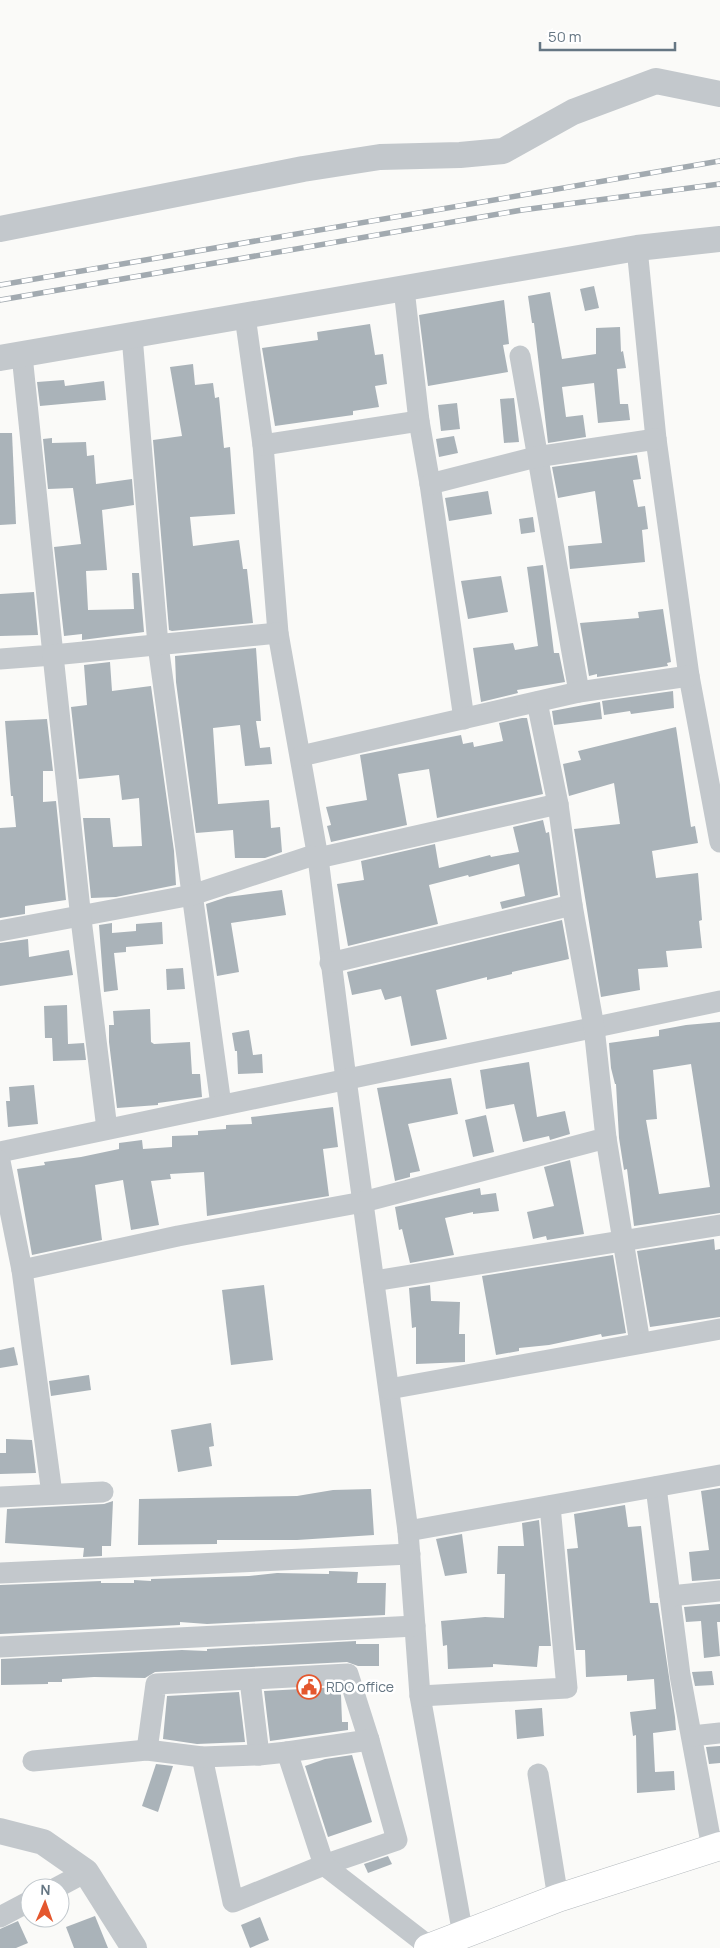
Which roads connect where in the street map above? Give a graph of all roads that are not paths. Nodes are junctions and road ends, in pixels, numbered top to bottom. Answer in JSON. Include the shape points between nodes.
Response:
{"nodes":[{"id":1,"x":720,"y":94,"type":"edge"},
{"id":2,"x":0,"y":229,"type":"edge"},
{"id":3,"x":720,"y":239,"type":"edge"},
{"id":4,"x":637,"y":248,"type":"junction"},
{"id":5,"x":404,"y":289,"type":"junction"},
{"id":6,"x":245,"y":316,"type":"junction"},
{"id":7,"x":132,"y":336,"type":"junction"},
{"id":8,"x":520,"y":356,"type":"dead end"},
{"id":9,"x":11,"y":357,"type":"edge"},
{"id":10,"x":419,"y":421,"type":"junction"},
{"id":11,"x":656,"y":439,"type":"junction"},
{"id":12,"x":263,"y":445,"type":"junction"},
{"id":13,"x":536,"y":458,"type":"junction"},
{"id":14,"x":430,"y":484,"type":"junction"},
{"id":15,"x":278,"y":633,"type":"junction"},
{"id":16,"x":158,"y":645,"type":"junction"},
{"id":17,"x":53,"y":655,"type":"junction"},
{"id":18,"x":0,"y":659,"type":"edge"},
{"id":19,"x":689,"y":676,"type":"junction"},
{"id":20,"x":578,"y":692,"type":"junction"},
{"id":21,"x":537,"y":702,"type":"junction"},
{"id":22,"x":464,"y":719,"type":"junction"},
{"id":23,"x":301,"y":756,"type":"junction"},
{"id":24,"x":558,"y":804,"type":"junction"},
{"id":25,"x":718,"y":814,"type":"edge"},
{"id":26,"x":720,"y":842,"type":"edge"},
{"id":27,"x":318,"y":858,"type":"junction"},
{"id":28,"x":192,"y":895,"type":"junction"},
{"id":29,"x":572,"y":905,"type":"junction"},
{"id":30,"x":81,"y":916,"type":"junction"},
{"id":31,"x":0,"y":931,"type":"edge"},
{"id":32,"x":330,"y":964,"type":"junction"},
{"id":33,"x":720,"y":1001,"type":"edge"},
{"id":34,"x":594,"y":1027,"type":"junction"},
{"id":35,"x":346,"y":1079,"type":"junction"},
{"id":36,"x":221,"y":1105,"type":"junction"},
{"id":37,"x":107,"y":1129,"type":"junction"},
{"id":38,"x":606,"y":1138,"type":"junction"},
{"id":39,"x":0,"y":1152,"type":"edge"},
{"id":40,"x":0,"y":1161,"type":"edge"},
{"id":41,"x":363,"y":1202,"type":"junction"},
{"id":42,"x":720,"y":1226,"type":"edge"},
{"id":43,"x":624,"y":1240,"type":"junction"},
{"id":44,"x":22,"y":1270,"type":"junction"},
{"id":45,"x":374,"y":1281,"type":"junction"},
{"id":46,"x":720,"y":1329,"type":"edge"},
{"id":47,"x":640,"y":1343,"type":"junction"},
{"id":48,"x":389,"y":1388,"type":"junction"},
{"id":49,"x":720,"y":1474,"type":"edge"},
{"id":50,"x":656,"y":1487,"type":"junction"},
{"id":51,"x":103,"y":1492,"type":"dead end"},
{"id":52,"x":52,"y":1494,"type":"junction"},
{"id":53,"x":0,"y":1497,"type":"edge"},
{"id":54,"x":550,"y":1506,"type":"junction"},
{"id":55,"x":408,"y":1531,"type":"junction"},
{"id":56,"x":410,"y":1554,"type":"junction"},
{"id":57,"x":0,"y":1573,"type":"edge"},
{"id":58,"x":720,"y":1591,"type":"edge"},
{"id":59,"x":670,"y":1596,"type":"junction"},
{"id":60,"x":415,"y":1626,"type":"junction"},
{"id":61,"x":0,"y":1647,"type":"edge"},
{"id":62,"x":250,"y":1680,"type":"junction"},
{"id":63,"x":420,"y":1696,"type":"junction"},
{"id":64,"x":720,"y":1733,"type":"edge"},
{"id":65,"x":692,"y":1736,"type":"junction"},
{"id":66,"x":370,"y":1740,"type":"junction"},
{"id":67,"x":147,"y":1750,"type":"junction"},
{"id":68,"x":287,"y":1752,"type":"junction"},
{"id":69,"x":259,"y":1755,"type":"junction"},
{"id":70,"x":202,"y":1757,"type":"junction"},
{"id":71,"x":33,"y":1761,"type":"dead end"},
{"id":72,"x":538,"y":1774,"type":"dead end"},
{"id":73,"x":0,"y":1831,"type":"edge"},
{"id":74,"x":716,"y":1847,"type":"edge"},
{"id":75,"x":324,"y":1865,"type":"junction"},
{"id":76,"x":86,"y":1872,"type":"junction"},
{"id":77,"x":70,"y":1881,"type":"edge"},
{"id":78,"x":558,"y":1898,"type":"junction"},
{"id":79,"x":20,"y":1907,"type":"edge"},
{"id":80,"x":0,"y":1917,"type":"edge"},
{"id":81,"x":463,"y":1935,"type":"junction"},
{"id":82,"x":134,"y":1948,"type":"edge"},
{"id":83,"x":429,"y":1948,"type":"edge"}],
"edges":[{"from":1,"to":2,"type":"street","via":[[656,81],[573,112],[503,151],[380,157],[303,169]]},
{"from":3,"to":4,"type":"street"},
{"from":4,"to":5,"type":"street"},
{"from":4,"to":11,"type":"street"},
{"from":5,"to":6,"type":"street"},
{"from":5,"to":10,"type":"street"},
{"from":6,"to":7,"type":"street"},
{"from":6,"to":12,"type":"street"},
{"from":7,"to":9,"type":"street"},
{"from":7,"to":16,"type":"street"},
{"from":8,"to":13,"type":"street"},
{"from":9,"to":17,"type":"street"},
{"from":10,"to":12,"type":"street"},
{"from":10,"to":14,"type":"street"},
{"from":11,"to":13,"type":"street"},
{"from":11,"to":19,"type":"street"},
{"from":12,"to":15,"type":"street"},
{"from":13,"to":14,"type":"street"},
{"from":13,"to":20,"type":"street"},
{"from":14,"to":22,"type":"street"},
{"from":15,"to":16,"type":"street"},
{"from":15,"to":23,"type":"street"},
{"from":16,"to":17,"type":"street"},
{"from":16,"to":28,"type":"street"},
{"from":17,"to":18,"type":"street"},
{"from":17,"to":30,"type":"street"},
{"from":19,"to":20,"type":"street"},
{"from":19,"to":25,"type":"street"},
{"from":20,"to":21,"type":"street"},
{"from":21,"to":22,"type":"street"},
{"from":21,"to":24,"type":"street"},
{"from":22,"to":23,"type":"street"},
{"from":23,"to":27,"type":"street"},
{"from":24,"to":27,"type":"street"},
{"from":24,"to":29,"type":"street"},
{"from":25,"to":26,"type":"street"},
{"from":27,"to":28,"type":"street","via":[[311,856]]},
{"from":27,"to":32,"type":"street"},
{"from":28,"to":30,"type":"street"},
{"from":28,"to":36,"type":"street"},
{"from":29,"to":32,"type":"street"},
{"from":29,"to":34,"type":"street"},
{"from":30,"to":31,"type":"street"},
{"from":30,"to":37,"type":"street"},
{"from":32,"to":35,"type":"street"},
{"from":33,"to":34,"type":"street"},
{"from":34,"to":35,"type":"street"},
{"from":34,"to":38,"type":"street"},
{"from":35,"to":36,"type":"street"},
{"from":35,"to":41,"type":"street"},
{"from":36,"to":37,"type":"street"},
{"from":37,"to":39,"type":"street"},
{"from":38,"to":41,"type":"street"},
{"from":38,"to":43,"type":"street"},
{"from":40,"to":44,"type":"street"},
{"from":41,"to":44,"type":"street","via":[[178,1236]]},
{"from":41,"to":45,"type":"street"},
{"from":42,"to":43,"type":"street"},
{"from":43,"to":45,"type":"street"},
{"from":43,"to":47,"type":"street"},
{"from":44,"to":52,"type":"street"},
{"from":45,"to":48,"type":"street"},
{"from":46,"to":47,"type":"street"},
{"from":47,"to":48,"type":"street"},
{"from":48,"to":55,"type":"street"},
{"from":49,"to":50,"type":"street"},
{"from":50,"to":54,"type":"street"},
{"from":50,"to":59,"type":"street"},
{"from":51,"to":52,"type":"street"},
{"from":52,"to":53,"type":"street"},
{"from":54,"to":55,"type":"street"},
{"from":54,"to":63,"type":"street","via":[[567,1688]]},
{"from":55,"to":56,"type":"street"},
{"from":56,"to":57,"type":"street"},
{"from":56,"to":60,"type":"street"},
{"from":58,"to":59,"type":"street"},
{"from":59,"to":65,"type":"street"},
{"from":60,"to":61,"type":"street"},
{"from":60,"to":63,"type":"street"},
{"from":62,"to":66,"type":"street","via":[[348,1674]]},
{"from":62,"to":67,"type":"street","via":[[156,1684]]},
{"from":62,"to":69,"type":"street"},
{"from":63,"to":81,"type":"street"},
{"from":64,"to":65,"type":"street"},
{"from":65,"to":74,"type":"street"},
{"from":66,"to":68,"type":"street"},
{"from":66,"to":75,"type":"street","via":[[397,1840]]},
{"from":67,"to":70,"type":"street"},
{"from":67,"to":71,"type":"street"},
{"from":68,"to":69,"type":"street"},
{"from":68,"to":75,"type":"street"},
{"from":69,"to":70,"type":"street"},
{"from":70,"to":75,"type":"street","via":[[233,1902]]},
{"from":72,"to":78,"type":"street"},
{"from":73,"to":76,"type":"street","via":[[43,1842]]},
{"from":74,"to":78,"type":"main road"},
{"from":75,"to":83,"type":"street"},
{"from":76,"to":77,"type":"street"},
{"from":76,"to":82,"type":"street"},
{"from":78,"to":81,"type":"main road"},
{"from":79,"to":80,"type":"street"},
{"from":81,"to":83,"type":"main road"}]}
